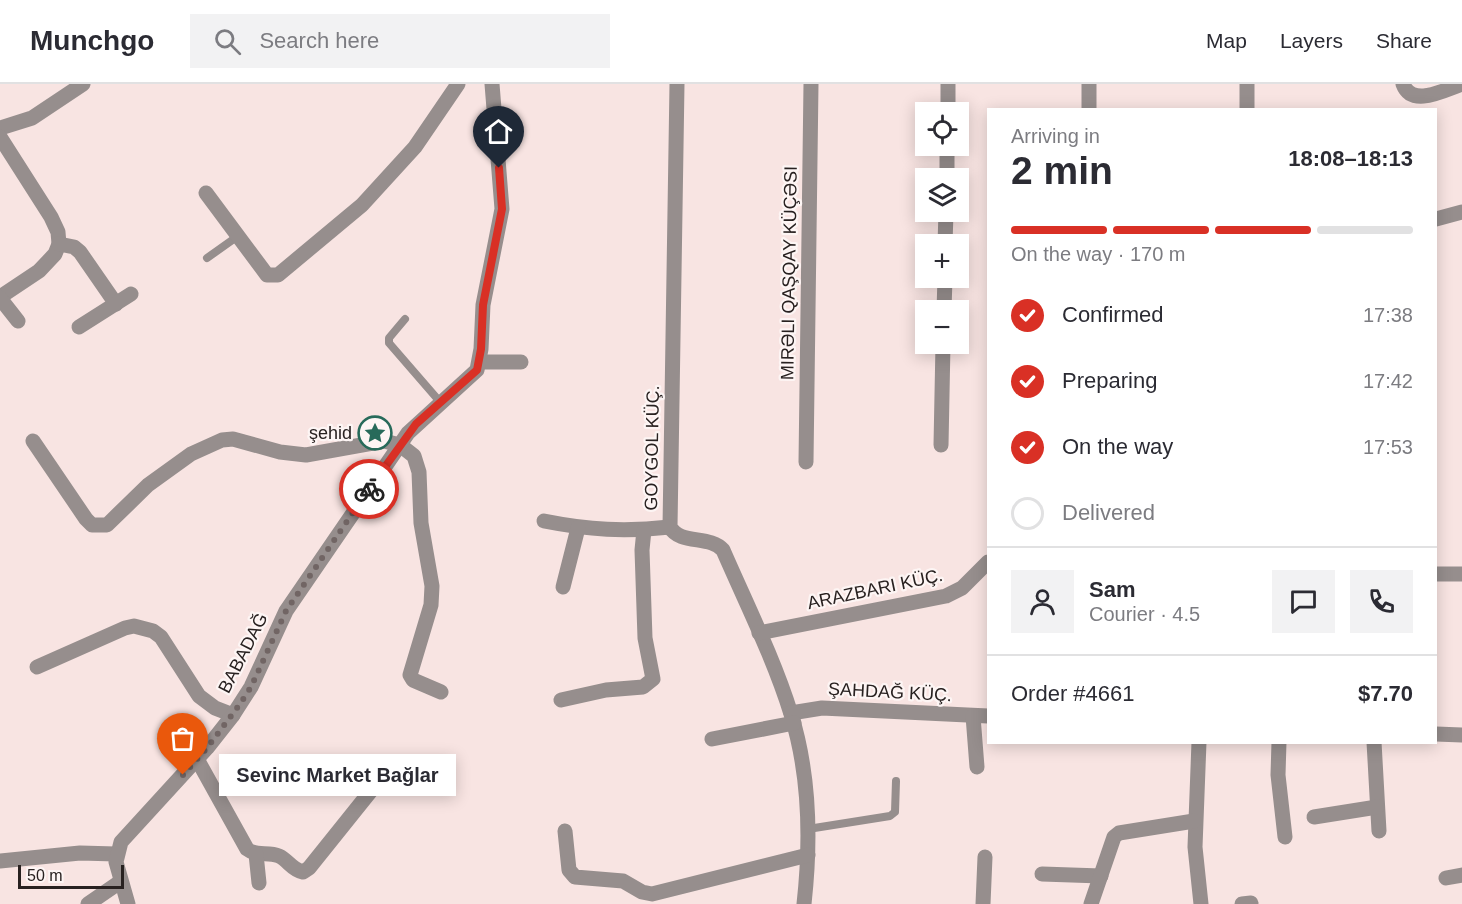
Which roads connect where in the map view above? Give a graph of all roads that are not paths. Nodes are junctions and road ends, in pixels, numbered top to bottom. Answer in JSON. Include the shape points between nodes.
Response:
{"nodes":[{"id":1,"x":83,"y":84,"type":"edge"},
{"id":2,"x":458,"y":84,"type":"edge"},
{"id":3,"x":492,"y":84,"type":"edge"},
{"id":4,"x":677,"y":84,"type":"edge"},
{"id":5,"x":811,"y":84,"type":"edge"},
{"id":6,"x":948,"y":84,"type":"edge"},
{"id":7,"x":1089,"y":84,"type":"edge"},
{"id":8,"x":1248,"y":84,"type":"edge"},
{"id":9,"x":1403,"y":84,"type":"edge"},
{"id":10,"x":1462,"y":84,"type":"edge"},
{"id":11,"x":948,"y":102,"type":"edge"},
{"id":12,"x":1089,"y":108,"type":"edge"},
{"id":13,"x":1247,"y":108,"type":"edge"},
{"id":14,"x":0,"y":128,"type":"edge"},
{"id":15,"x":0,"y":137,"type":"edge"},
{"id":16,"x":206,"y":193,"type":"dead end"},
{"id":17,"x":1462,"y":212,"type":"edge"},
{"id":18,"x":1437,"y":219,"type":"edge"},
{"id":19,"x":238,"y":236,"type":"junction"},
{"id":20,"x":59,"y":244,"type":"junction"},
{"id":21,"x":207,"y":258,"type":"dead end"},
{"id":22,"x":131,"y":294,"type":"dead end"},
{"id":23,"x":0,"y":297,"type":"edge"},
{"id":24,"x":116,"y":304,"type":"junction"},
{"id":25,"x":405,"y":319,"type":"dead end"},
{"id":26,"x":18,"y":321,"type":"dead end"},
{"id":27,"x":79,"y":327,"type":"dead end"},
{"id":28,"x":943,"y":354,"type":"edge"},
{"id":29,"x":480,"y":362,"type":"junction"},
{"id":30,"x":521,"y":362,"type":"dead end"},
{"id":31,"x":441,"y":403,"type":"junction"},
{"id":32,"x":33,"y":441,"type":"dead end"},
{"id":33,"x":400,"y":445,"type":"junction"},
{"id":34,"x":941,"y":445,"type":"dead end"},
{"id":35,"x":806,"y":462,"type":"dead end"},
{"id":36,"x":544,"y":521,"type":"dead end"},
{"id":37,"x":670,"y":527,"type":"junction"},
{"id":38,"x":578,"y":528,"type":"junction"},
{"id":39,"x":644,"y":530,"type":"junction"},
{"id":40,"x":987,"y":563,"type":"edge"},
{"id":41,"x":1437,"y":574,"type":"edge"},
{"id":42,"x":1462,"y":574,"type":"edge"},
{"id":43,"x":563,"y":587,"type":"dead end"},
{"id":44,"x":759,"y":633,"type":"junction"},
{"id":45,"x":38,"y":667,"type":"dead end"},
{"id":46,"x":441,"y":692,"type":"dead end"},
{"id":47,"x":561,"y":700,"type":"dead end"},
{"id":48,"x":233,"y":714,"type":"junction"},
{"id":49,"x":973,"y":716,"type":"junction"},
{"id":50,"x":987,"y":716,"type":"edge"},
{"id":51,"x":792,"y":718,"type":"junction"},
{"id":52,"x":1437,"y":734,"type":"edge"},
{"id":53,"x":1462,"y":735,"type":"edge"},
{"id":54,"x":712,"y":739,"type":"dead end"},
{"id":55,"x":1198,"y":744,"type":"edge"},
{"id":56,"x":1279,"y":744,"type":"edge"},
{"id":57,"x":1374,"y":744,"type":"edge"},
{"id":58,"x":197,"y":759,"type":"junction"},
{"id":59,"x":977,"y":767,"type":"dead end"},
{"id":60,"x":382,"y":777,"type":"dead end"},
{"id":61,"x":896,"y":781,"type":"dead end"},
{"id":62,"x":1377,"y":807,"type":"junction"},
{"id":63,"x":1314,"y":817,"type":"dead end"},
{"id":64,"x":1194,"y":821,"type":"junction"},
{"id":65,"x":808,"y":829,"type":"junction"},
{"id":66,"x":566,"y":831,"type":"dead end"},
{"id":67,"x":1379,"y":831,"type":"dead end"},
{"id":68,"x":1285,"y":837,"type":"dead end"},
{"id":69,"x":116,"y":854,"type":"junction"},
{"id":70,"x":256,"y":854,"type":"junction"},
{"id":71,"x":808,"y":855,"type":"junction"},
{"id":72,"x":985,"y":857,"type":"dead end"},
{"id":73,"x":0,"y":861,"type":"edge"},
{"id":74,"x":1042,"y":874,"type":"dead end"},
{"id":75,"x":1462,"y":875,"type":"edge"},
{"id":76,"x":1101,"y":876,"type":"junction"},
{"id":77,"x":1446,"y":878,"type":"dead end"},
{"id":78,"x":120,"y":882,"type":"junction"},
{"id":79,"x":259,"y":883,"type":"dead end"},
{"id":80,"x":1251,"y":903,"type":"edge"},
{"id":81,"x":88,"y":904,"type":"edge"},
{"id":82,"x":128,"y":904,"type":"edge"},
{"id":83,"x":804,"y":904,"type":"edge"},
{"id":84,"x":983,"y":904,"type":"edge"},
{"id":85,"x":1091,"y":904,"type":"edge"},
{"id":86,"x":1202,"y":904,"type":"edge"},
{"id":87,"x":1242,"y":904,"type":"edge"}],
"edges":[{"from":1,"to":14,"type":"street","via":[[32,118]]},
{"from":2,"to":19,"type":"street","via":[[415,147],[362,205],[278,275],[267,275]]},
{"from":3,"to":29,"type":"street","via":[[502,209],[483,305]]},
{"from":4,"to":37,"type":"street","name":"GOYGOL KÜÇ."},
{"from":5,"to":35,"type":"street","name":"MIRƏLI QAŞQAY KÜÇƏSI"},
{"from":6,"to":11,"type":"street"},
{"from":7,"to":12,"type":"street"},
{"from":8,"to":13,"type":"street"},
{"from":9,"to":10,"type":"street","via":[[1412,96]]},
{"from":15,"to":20,"type":"street","via":[[51,217]]},
{"from":16,"to":19,"type":"street"},
{"from":17,"to":18,"type":"street"},
{"from":19,"to":21,"type":"lane"},
{"from":20,"to":23,"type":"street","via":[[39,271]]},
{"from":20,"to":24,"type":"street","via":[[80,252]]},
{"from":22,"to":24,"type":"street"},
{"from":23,"to":26,"type":"street"},
{"from":24,"to":27,"type":"street"},
{"from":25,"to":31,"type":"lane","via":[[389,343]]},
{"from":28,"to":34,"type":"street"},
{"from":29,"to":30,"type":"street"},
{"from":29,"to":31,"type":"street","name":"BABADAĞ","via":[[474,375]]},
{"from":31,"to":33,"type":"street","name":"BABADAĞ","via":[[416,424]]},
{"from":32,"to":33,"type":"street","via":[[86,519],[101,526],[114,520],[148,485],[191,454],[222,440],[306,455],[384,441]]},
{"from":33,"to":46,"type":"street","via":[[414,456],[419,472],[421,523],[432,586],[431,605],[410,675]]},
{"from":33,"to":48,"type":"street","name":"BABADAĞ","via":[[286,611],[251,687]]},
{"from":36,"to":38,"type":"street"},
{"from":37,"to":39,"type":"street"},
{"from":37,"to":44,"type":"street","name":"GOYGOL KÜÇ.","via":[[677,535],[714,543],[723,550]]},
{"from":38,"to":39,"type":"street"},
{"from":38,"to":43,"type":"street"},
{"from":39,"to":47,"type":"street","via":[[645,638],[653,679],[643,687]]},
{"from":40,"to":44,"type":"street","via":[[962,588],[946,596]]},
{"from":41,"to":42,"type":"street"},
{"from":44,"to":51,"type":"street","name":"GOYGOL KÜÇ."},
{"from":45,"to":48,"type":"street","via":[[134,626],[161,637],[199,696],[215,708]]},
{"from":48,"to":58,"type":"street","name":"BABADAĞ"},
{"from":49,"to":50,"type":"street","name":"ŞAHDAĞ KÜÇ."},
{"from":49,"to":51,"type":"street","name":"ŞAHDAĞ KÜÇ.","via":[[822,708]]},
{"from":49,"to":59,"type":"street"},
{"from":51,"to":54,"type":"street","name":"ŞAHDAĞ KÜÇ."},
{"from":51,"to":65,"type":"street","name":"GOYGOL KÜÇ.","via":[[806,791]]},
{"from":52,"to":53,"type":"street"},
{"from":55,"to":64,"type":"street"},
{"from":56,"to":68,"type":"street"},
{"from":57,"to":62,"type":"street"},
{"from":58,"to":69,"type":"street","name":"BABADAĞ","via":[[126,835]]},
{"from":58,"to":70,"type":"street","via":[[247,849]]},
{"from":60,"to":70,"type":"street","via":[[305,871],[299,872],[278,855]]},
{"from":61,"to":65,"type":"lane","via":[[895,812],[890,816]]},
{"from":62,"to":63,"type":"street"},
{"from":62,"to":67,"type":"street"},
{"from":64,"to":76,"type":"street","via":[[1119,833],[1114,837]]},
{"from":64,"to":86,"type":"street"},
{"from":65,"to":71,"type":"street","name":"GOYGOL KÜÇ."},
{"from":66,"to":71,"type":"street","via":[[569,870],[575,877],[624,881],[651,894]]},
{"from":69,"to":73,"type":"street","via":[[80,853]]},
{"from":69,"to":78,"type":"street"},
{"from":70,"to":79,"type":"street"},
{"from":71,"to":83,"type":"street","name":"GOYGOL KÜÇ."},
{"from":72,"to":84,"type":"street"},
{"from":74,"to":76,"type":"street"},
{"from":75,"to":77,"type":"street"},
{"from":76,"to":85,"type":"street"},
{"from":78,"to":81,"type":"street"},
{"from":78,"to":82,"type":"street"},
{"from":80,"to":87,"type":"street"}]}
